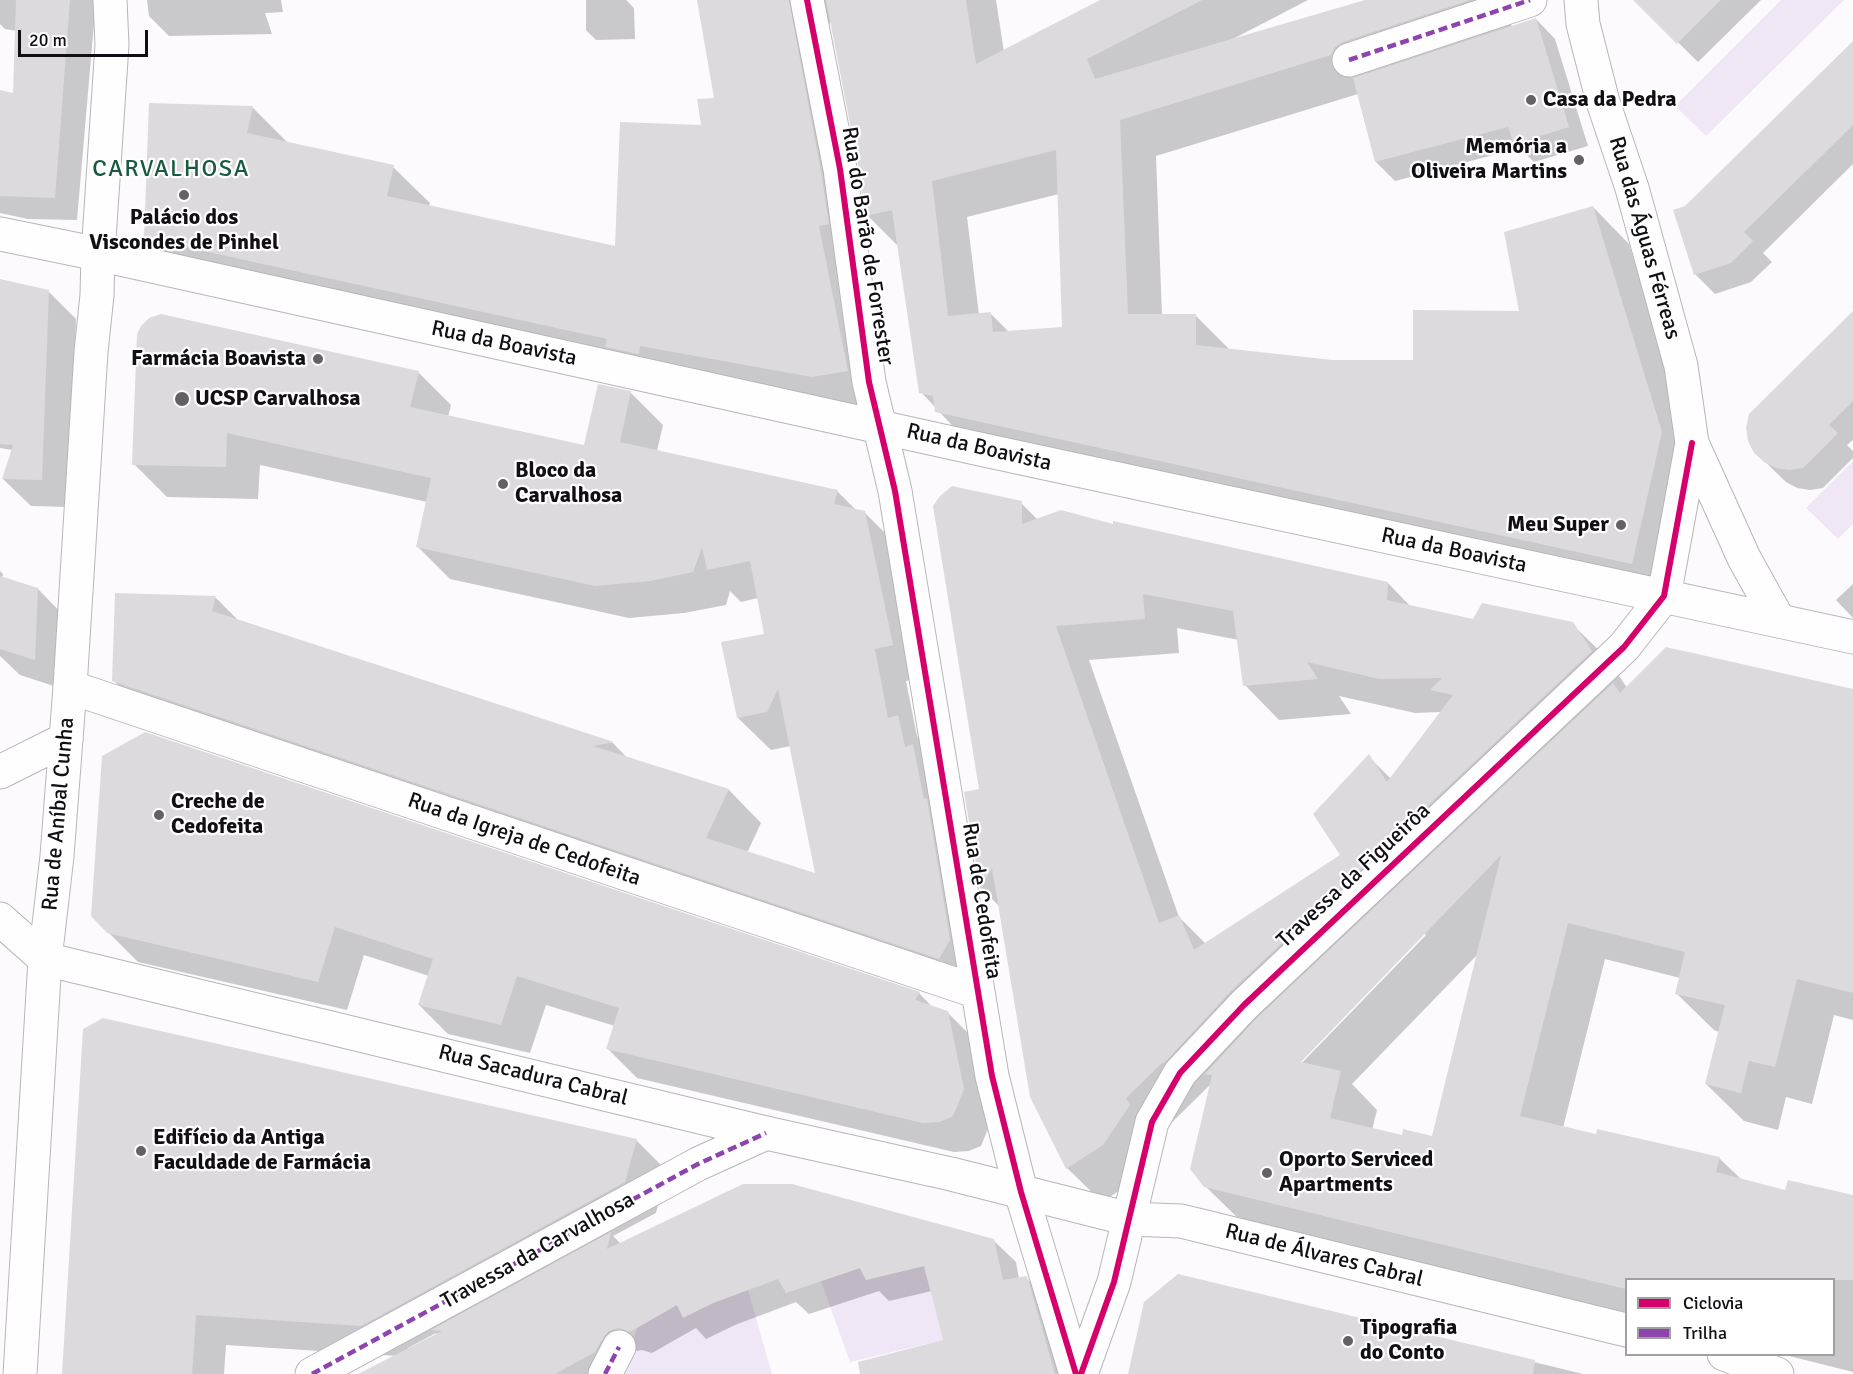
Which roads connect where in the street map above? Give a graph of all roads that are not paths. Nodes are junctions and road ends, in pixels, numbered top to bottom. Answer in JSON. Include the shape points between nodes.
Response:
{"nodes":[{"id":1,"x":110,"y":0,"type":"edge"},
{"id":2,"x":807,"y":0,"type":"edge"},
{"id":3,"x":1530,"y":0,"type":"edge"},
{"id":4,"x":1581,"y":0,"type":"edge"},
{"id":5,"x":1349,"y":60,"type":"dead end"},
{"id":6,"x":0,"y":234,"type":"edge"},
{"id":7,"x":98,"y":254,"type":"junction"},
{"id":8,"x":880,"y":426,"type":"junction"},
{"id":9,"x":1692,"y":443,"type":"junction"},
{"id":10,"x":1664,"y":596,"type":"junction"},
{"id":11,"x":1779,"y":621,"type":"junction"},
{"id":12,"x":1853,"y":637,"type":"edge"},
{"id":13,"x":70,"y":687,"type":"junction"},
{"id":14,"x":66,"y":739,"type":"junction"},
{"id":15,"x":0,"y":772,"type":"edge"},
{"id":16,"x":0,"y":919,"type":"edge"},
{"id":17,"x":45,"y":959,"type":"junction"},
{"id":18,"x":978,"y":992,"type":"junction"},
{"id":19,"x":766,"y":1132,"type":"junction"},
{"id":20,"x":1021,"y":1192,"type":"junction"},
{"id":21,"x":1129,"y":1219,"type":"junction"},
{"id":22,"x":1625,"y":1330,"type":"edge"},
{"id":23,"x":1729,"y":1356,"type":"edge"},
{"id":24,"x":20,"y":1374,"type":"edge"},
{"id":25,"x":312,"y":1374,"type":"edge"},
{"id":26,"x":1076,"y":1374,"type":"edge"},
{"id":27,"x":1081,"y":1374,"type":"edge"},
{"id":28,"x":1777,"y":1374,"type":"edge"}],
"edges":[{"from":1,"to":7,"type":"street","name":"Rua de Aníbal Cunha","via":[[111,45]]},
{"from":2,"to":8,"type":"street","name":"Rua do Barão de Forrester","via":[[840,169],[869,382]]},
{"from":3,"to":5,"type":"street"},
{"from":4,"to":9,"type":"street","name":"Rua das Águas Férreas","via":[[1583,24],[1603,102],[1632,188],[1681,366]]},
{"from":6,"to":7,"type":"street","name":"Rua da Boavista"},
{"from":7,"to":8,"type":"street","name":"Rua da Boavista"},
{"from":7,"to":13,"type":"street","name":"Rua de Aníbal Cunha"},
{"from":8,"to":10,"type":"street","name":"Rua da Boavista"},
{"from":8,"to":18,"type":"street","name":"Rua de Cedofeita"},
{"from":9,"to":10,"type":"street","name":"Rua das Águas Férreas"},
{"from":9,"to":11,"type":"street","name":"Rua das Águas Férreas","via":[[1744,558]]},
{"from":10,"to":11,"type":"street","name":"Rua da Boavista"},
{"from":10,"to":21,"type":"street","name":"Travessa da Figueirôa","via":[[1624,647],[1244,1005],[1180,1073],[1152,1122]]},
{"from":11,"to":12,"type":"street","name":"Rua da Boavista"},
{"from":13,"to":14,"type":"street","name":"Rua de Aníbal Cunha"},
{"from":13,"to":18,"type":"street","name":"Rua da Igreja de Cedofeita"},
{"from":14,"to":15,"type":"street"},
{"from":14,"to":17,"type":"street","name":"Rua de Aníbal Cunha"},
{"from":16,"to":17,"type":"street"},
{"from":17,"to":19,"type":"street","name":"Rua Sacadura Cabral"},
{"from":17,"to":24,"type":"street","name":"Rua de Aníbal Cunha"},
{"from":18,"to":20,"type":"street","name":"Rua de Cedofeita","via":[[992,1076]]},
{"from":19,"to":20,"type":"street","name":"Rua Sacadura Cabral"},
{"from":19,"to":25,"type":"street","name":"Travessa da Carvalhosa","via":[[698,1164]]},
{"from":20,"to":21,"type":"street","name":"Rua de Álvares Cabral"},
{"from":20,"to":26,"type":"street","name":"Rua de Cedofeita"},
{"from":21,"to":22,"type":"street","name":"Rua de Álvares Cabral","via":[[1181,1221]]},
{"from":21,"to":27,"type":"street","via":[[1114,1282]]},
{"from":23,"to":28,"type":"street"}]}
